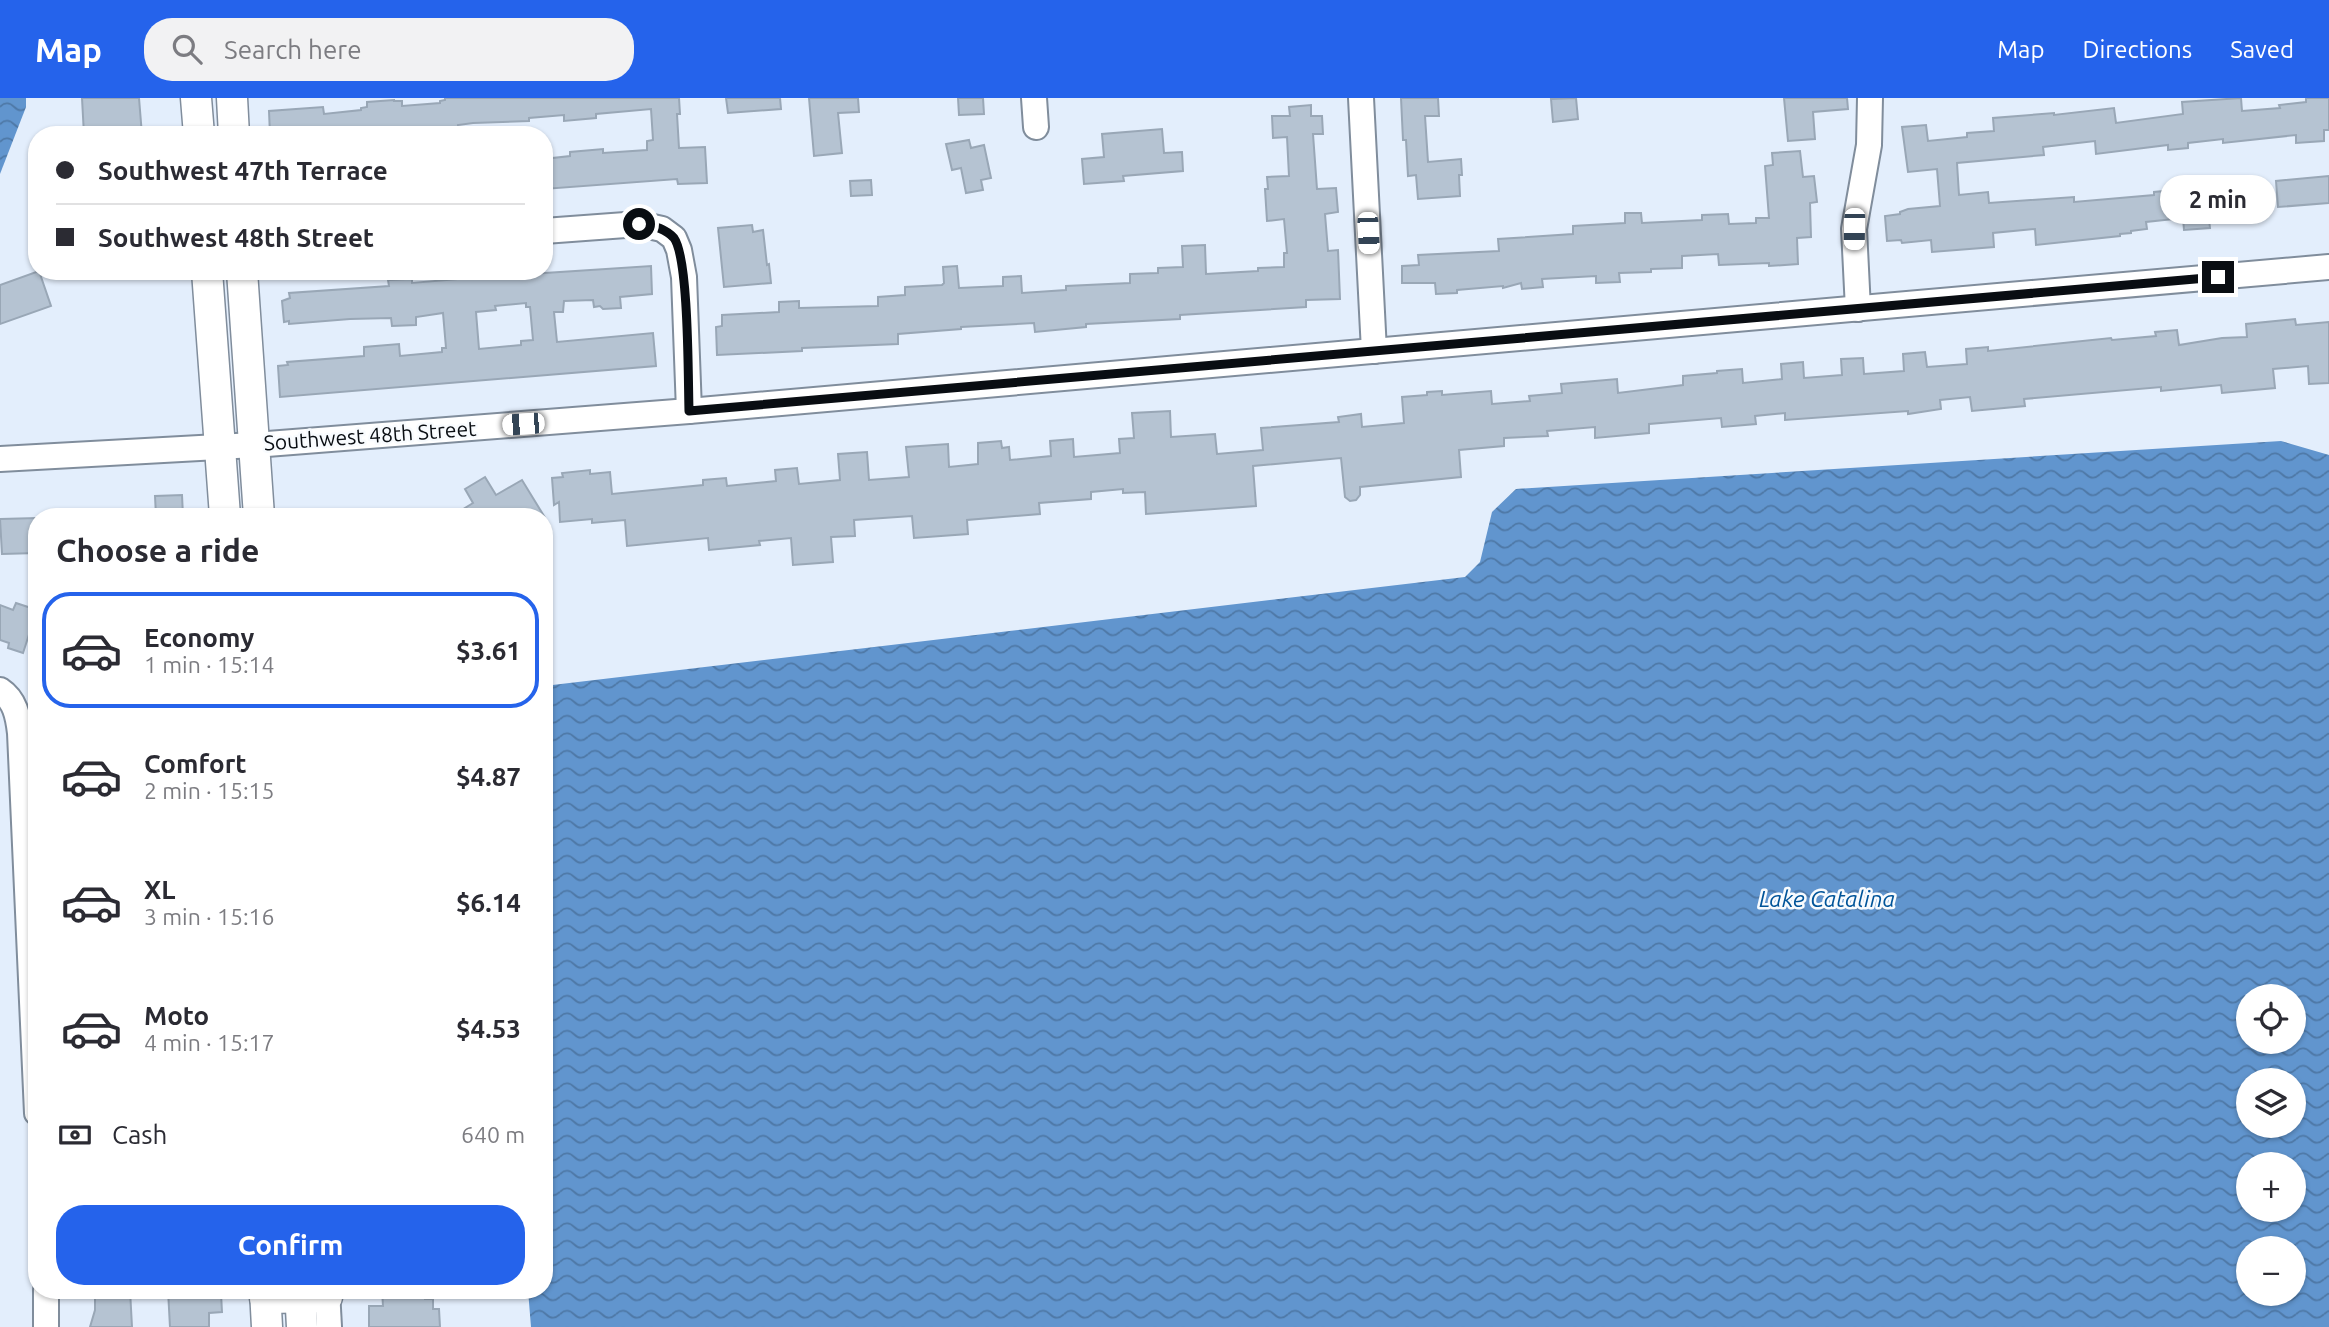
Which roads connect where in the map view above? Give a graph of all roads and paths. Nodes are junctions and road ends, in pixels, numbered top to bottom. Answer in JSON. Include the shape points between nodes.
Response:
{"nodes":[{"id":1,"x":196,"y":98,"type":"edge"},
{"id":2,"x":232,"y":98,"type":"edge"},
{"id":3,"x":1034,"y":98,"type":"edge"},
{"id":4,"x":1361,"y":98,"type":"edge"},
{"id":5,"x":1870,"y":98,"type":"edge"},
{"id":6,"x":198,"y":126,"type":"edge"},
{"id":7,"x":234,"y":126,"type":"edge"},
{"id":8,"x":1036,"y":127,"type":"dead end"},
{"id":9,"x":553,"y":230,"type":"edge"},
{"id":10,"x":2329,"y":267,"type":"edge"},
{"id":11,"x":208,"y":280,"type":"edge"},
{"id":12,"x":243,"y":280,"type":"edge"},
{"id":13,"x":1858,"y":309,"type":"junction"},
{"id":14,"x":1374,"y":351,"type":"junction"},
{"id":15,"x":689,"y":411,"type":"junction"},
{"id":16,"x":254,"y":445,"type":"junction"},
{"id":17,"x":220,"y":447,"type":"junction"},
{"id":18,"x":0,"y":460,"type":"edge"},
{"id":19,"x":224,"y":508,"type":"edge"},
{"id":20,"x":258,"y":508,"type":"edge"},
{"id":21,"x":2,"y":692,"type":"edge"},
{"id":22,"x":28,"y":898,"type":"edge"},
{"id":23,"x":46,"y":1299,"type":"edge"},
{"id":24,"x":265,"y":1299,"type":"edge"},
{"id":25,"x":312,"y":1299,"type":"edge"},
{"id":26,"x":317,"y":1299,"type":"edge"},
{"id":27,"x":46,"y":1327,"type":"edge"},
{"id":28,"x":267,"y":1327,"type":"edge"},
{"id":29,"x":302,"y":1327,"type":"edge"},
{"id":30,"x":329,"y":1327,"type":"edge"}],
"edges":[{"from":1,"to":6,"type":"main road"},
{"from":2,"to":7,"type":"main road"},
{"from":3,"to":8,"type":"street"},
{"from":4,"to":14,"type":"street"},
{"from":5,"to":13,"type":"street","via":[[1869,145],[1854,229]]},
{"from":9,"to":15,"type":"street","via":[[639,224],[662,229],[674,238],[684,277]]},
{"from":10,"to":13,"type":"street","name":"Southwest 48th Street"},
{"from":11,"to":17,"type":"main road"},
{"from":12,"to":16,"type":"main road"},
{"from":13,"to":14,"type":"street","name":"Southwest 48th Street"},
{"from":14,"to":15,"type":"street","name":"Southwest 48th Street"},
{"from":15,"to":16,"type":"street","name":"Southwest 48th Street"},
{"from":16,"to":17,"type":"street","name":"Southwest 48th Street"},
{"from":16,"to":20,"type":"main road"},
{"from":17,"to":18,"type":"street","name":"Southwest 48th Street"},
{"from":17,"to":19,"type":"main road"},
{"from":21,"to":22,"type":"street","via":[[18,717]]},
{"from":23,"to":27,"type":"street"},
{"from":24,"to":28,"type":"main road"},
{"from":25,"to":29,"type":"main road"},
{"from":26,"to":30,"type":"street"}]}
